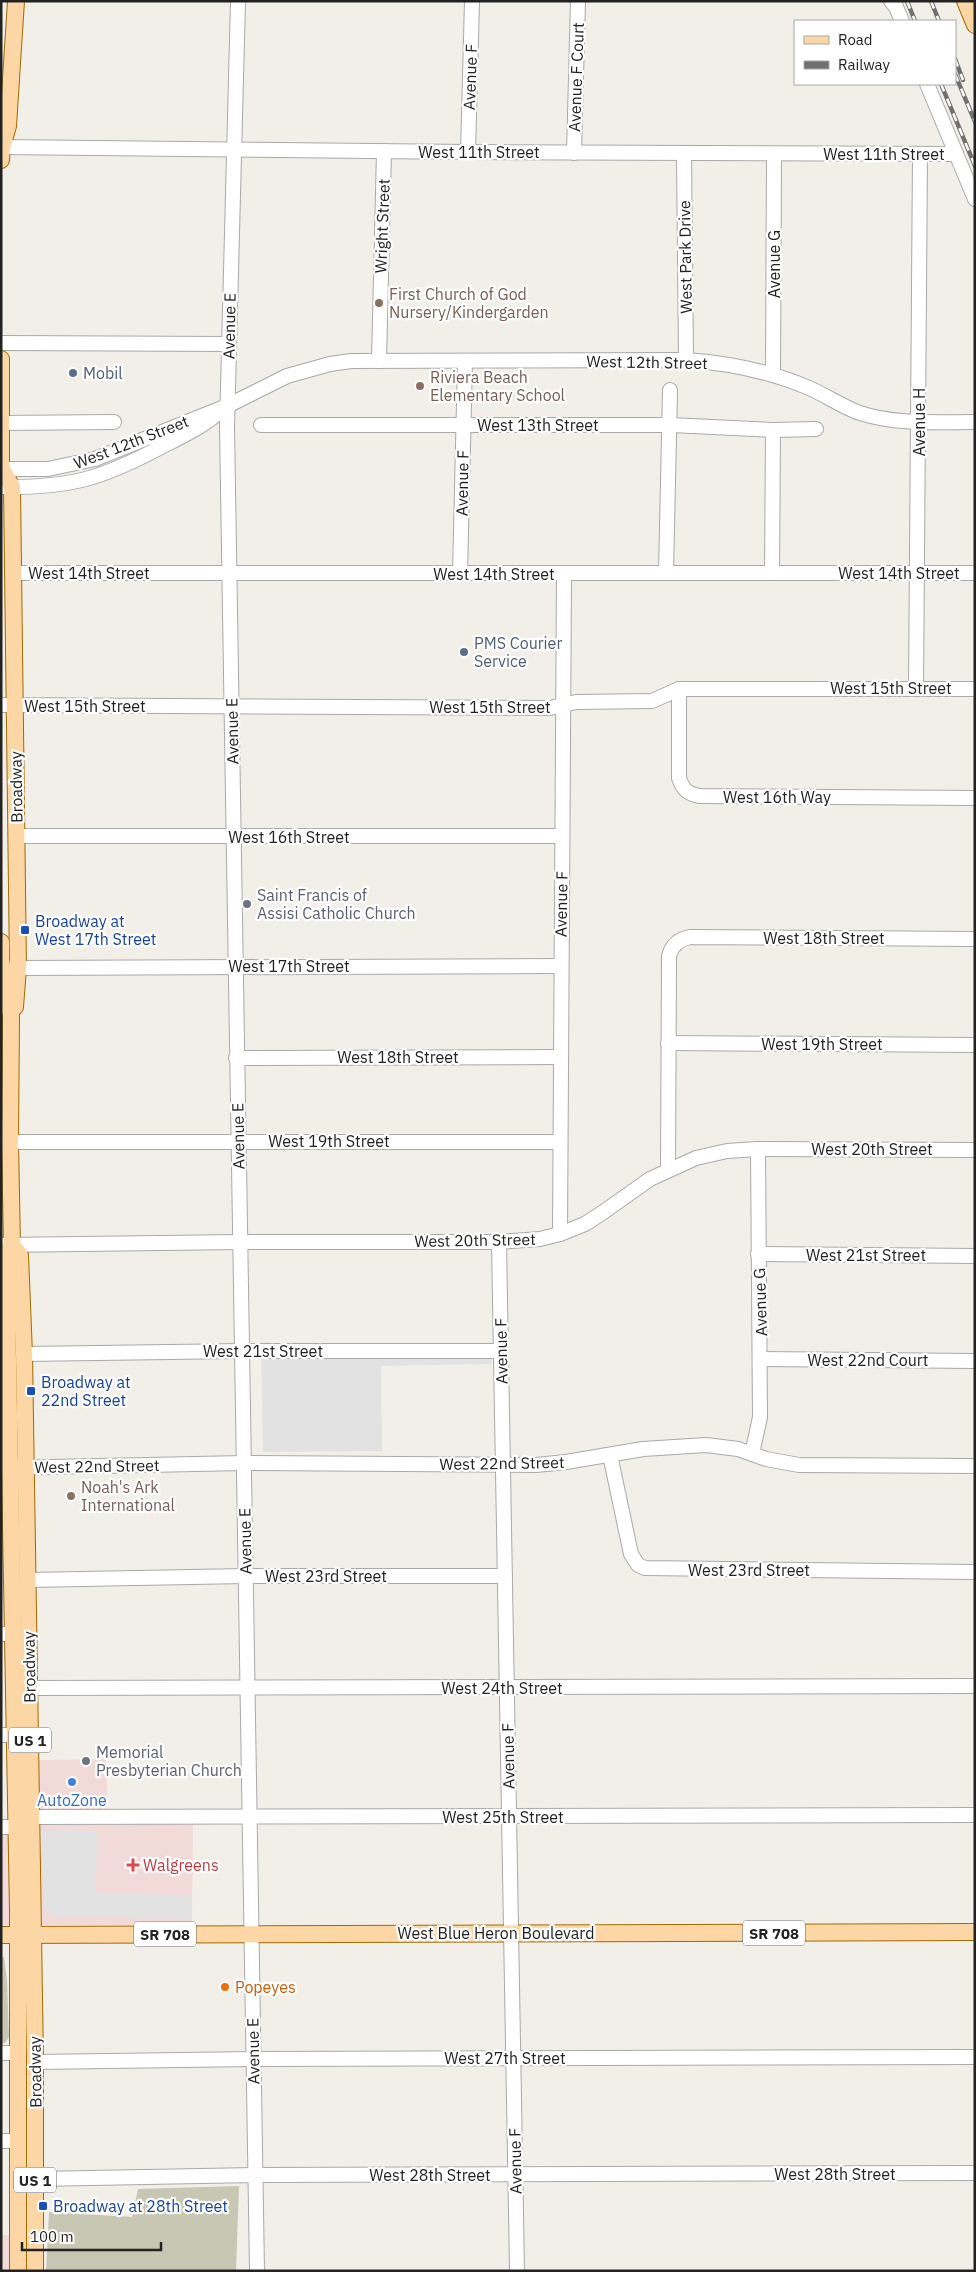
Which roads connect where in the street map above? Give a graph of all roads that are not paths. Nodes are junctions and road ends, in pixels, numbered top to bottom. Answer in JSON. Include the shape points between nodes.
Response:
{"nodes":[{"id":1,"x":16,"y":1,"type":"edge"},
{"id":2,"x":238,"y":1,"type":"edge"},
{"id":3,"x":472,"y":1,"type":"edge"},
{"id":4,"x":578,"y":1,"type":"edge"},
{"id":5,"x":891,"y":1,"type":"edge"},
{"id":6,"x":965,"y":1,"type":"edge"},
{"id":7,"x":902,"y":20,"type":"edge"},
{"id":8,"x":975,"y":25,"type":"edge"},
{"id":9,"x":927,"y":85,"type":"edge"},
{"id":10,"x":1,"y":146,"type":"edge"},
{"id":11,"x":233,"y":149,"type":"junction"},
{"id":12,"x":384,"y":151,"type":"junction"},
{"id":13,"x":468,"y":152,"type":"junction"},
{"id":14,"x":574,"y":153,"type":"junction"},
{"id":15,"x":684,"y":153,"type":"junction"},
{"id":16,"x":774,"y":154,"type":"junction"},
{"id":17,"x":956,"y":154,"type":"junction"},
{"id":18,"x":920,"y":155,"type":"junction"},
{"id":19,"x":1,"y":160,"type":"edge"},
{"id":20,"x":975,"y":199,"type":"edge"},
{"id":21,"x":1,"y":343,"type":"edge"},
{"id":22,"x":229,"y":344,"type":"junction"},
{"id":23,"x":1,"y":359,"type":"edge"},
{"id":24,"x":686,"y":360,"type":"junction"},
{"id":25,"x":379,"y":361,"type":"junction"},
{"id":26,"x":464,"y":361,"type":"junction"},
{"id":27,"x":773,"y":375,"type":"junction"},
{"id":28,"x":670,"y":390,"type":"dead end"},
{"id":29,"x":227,"y":406,"type":"junction"},
{"id":30,"x":114,"y":422,"type":"dead end"},
{"id":31,"x":919,"y":422,"type":"junction"},
{"id":32,"x":975,"y":422,"type":"edge"},
{"id":33,"x":2,"y":423,"type":"edge"},
{"id":34,"x":261,"y":424,"type":"dead end"},
{"id":35,"x":463,"y":425,"type":"junction"},
{"id":36,"x":671,"y":425,"type":"junction"},
{"id":37,"x":816,"y":429,"type":"dead end"},
{"id":38,"x":773,"y":430,"type":"junction"},
{"id":39,"x":2,"y":470,"type":"edge"},
{"id":40,"x":7,"y":487,"type":"edge"},
{"id":41,"x":13,"y":573,"type":"junction"},
{"id":42,"x":772,"y":573,"type":"junction"},
{"id":43,"x":918,"y":573,"type":"junction"},
{"id":44,"x":975,"y":573,"type":"edge"},
{"id":45,"x":230,"y":574,"type":"junction"},
{"id":46,"x":460,"y":574,"type":"junction"},
{"id":47,"x":564,"y":574,"type":"junction"},
{"id":48,"x":666,"y":574,"type":"junction"},
{"id":49,"x":916,"y":688,"type":"junction"},
{"id":50,"x":679,"y":689,"type":"junction"},
{"id":51,"x":975,"y":689,"type":"edge"},
{"id":52,"x":8,"y":705,"type":"edge"},
{"id":53,"x":232,"y":706,"type":"junction"},
{"id":54,"x":562,"y":706,"type":"junction"},
{"id":55,"x":975,"y":798,"type":"edge"},
{"id":56,"x":16,"y":836,"type":"junction"},
{"id":57,"x":562,"y":836,"type":"junction"},
{"id":58,"x":234,"y":837,"type":"junction"},
{"id":59,"x":975,"y":940,"type":"edge"},
{"id":60,"x":1,"y":942,"type":"edge"},
{"id":61,"x":1,"y":960,"type":"edge"},
{"id":62,"x":235,"y":966,"type":"junction"},
{"id":63,"x":561,"y":966,"type":"junction"},
{"id":64,"x":18,"y":968,"type":"junction"},
{"id":65,"x":11,"y":1016,"type":"junction"},
{"id":66,"x":668,"y":1043,"type":"junction"},
{"id":67,"x":975,"y":1045,"type":"edge"},
{"id":68,"x":560,"y":1057,"type":"junction"},
{"id":69,"x":236,"y":1058,"type":"junction"},
{"id":70,"x":238,"y":1141,"type":"junction"},
{"id":71,"x":10,"y":1142,"type":"junction"},
{"id":72,"x":559,"y":1142,"type":"junction"},
{"id":73,"x":758,"y":1149,"type":"junction"},
{"id":74,"x":975,"y":1150,"type":"edge"},
{"id":75,"x":668,"y":1170,"type":"junction"},
{"id":76,"x":560,"y":1234,"type":"junction"},
{"id":77,"x":240,"y":1242,"type":"junction"},
{"id":78,"x":499,"y":1242,"type":"junction"},
{"id":79,"x":7,"y":1245,"type":"edge"},
{"id":80,"x":758,"y":1254,"type":"junction"},
{"id":81,"x":975,"y":1256,"type":"edge"},
{"id":82,"x":242,"y":1351,"type":"junction"},
{"id":83,"x":501,"y":1351,"type":"junction"},
{"id":84,"x":4,"y":1354,"type":"edge"},
{"id":85,"x":24,"y":1354,"type":"junction"},
{"id":86,"x":761,"y":1360,"type":"junction"},
{"id":87,"x":975,"y":1361,"type":"edge"},
{"id":88,"x":752,"y":1454,"type":"junction"},
{"id":89,"x":610,"y":1455,"type":"junction"},
{"id":90,"x":244,"y":1463,"type":"junction"},
{"id":91,"x":503,"y":1465,"type":"junction"},
{"id":92,"x":975,"y":1466,"type":"edge"},
{"id":93,"x":5,"y":1468,"type":"edge"},
{"id":94,"x":26,"y":1468,"type":"junction"},
{"id":95,"x":6,"y":1531,"type":"edge"},
{"id":96,"x":975,"y":1572,"type":"edge"},
{"id":97,"x":246,"y":1576,"type":"junction"},
{"id":98,"x":505,"y":1576,"type":"junction"},
{"id":99,"x":28,"y":1580,"type":"junction"},
{"id":100,"x":6,"y":1634,"type":"edge"},
{"id":101,"x":975,"y":1686,"type":"edge"},
{"id":102,"x":29,"y":1688,"type":"junction"},
{"id":103,"x":507,"y":1688,"type":"junction"},
{"id":104,"x":248,"y":1689,"type":"junction"},
{"id":105,"x":8,"y":1734,"type":"edge"},
{"id":106,"x":975,"y":1815,"type":"edge"},
{"id":107,"x":251,"y":1816,"type":"junction"},
{"id":108,"x":32,"y":1817,"type":"junction"},
{"id":109,"x":510,"y":1817,"type":"junction"},
{"id":110,"x":9,"y":1827,"type":"edge"},
{"id":111,"x":975,"y":1932,"type":"edge"},
{"id":112,"x":511,"y":1933,"type":"junction"},
{"id":113,"x":252,"y":1934,"type":"junction"},
{"id":114,"x":1,"y":1935,"type":"edge"},
{"id":115,"x":25,"y":1935,"type":"junction"},
{"id":116,"x":1,"y":2053,"type":"edge"},
{"id":117,"x":19,"y":2053,"type":"junction"},
{"id":118,"x":975,"y":2057,"type":"edge"},
{"id":119,"x":513,"y":2058,"type":"junction"},
{"id":120,"x":254,"y":2059,"type":"junction"},
{"id":121,"x":35,"y":2062,"type":"junction"},
{"id":122,"x":1,"y":2141,"type":"edge"},
{"id":123,"x":19,"y":2141,"type":"junction"},
{"id":124,"x":975,"y":2173,"type":"edge"},
{"id":125,"x":515,"y":2174,"type":"junction"},
{"id":126,"x":256,"y":2175,"type":"junction"},
{"id":127,"x":36,"y":2178,"type":"junction"},
{"id":128,"x":35,"y":2230,"type":"junction"},
{"id":129,"x":18,"y":2271,"type":"edge"},
{"id":130,"x":35,"y":2271,"type":"edge"},
{"id":131,"x":257,"y":2271,"type":"edge"},
{"id":132,"x":517,"y":2271,"type":"edge"}],
"edges":[{"from":1,"to":10,"type":"main road","via":[[8,126]]},
{"from":2,"to":11,"type":"street","name":"Avenue E"},
{"from":3,"to":13,"type":"street","name":"Avenue F"},
{"from":4,"to":14,"type":"street","name":"Avenue F Court"},
{"from":5,"to":7,"type":"street"},
{"from":6,"to":8,"type":"main road"},
{"from":9,"to":17,"type":"street"},
{"from":10,"to":11,"type":"street","name":"West 11th Street"},
{"from":10,"to":19,"type":"main road"},
{"from":11,"to":12,"type":"street","name":"West 11th Street"},
{"from":11,"to":22,"type":"street","name":"Avenue E"},
{"from":12,"to":13,"type":"street","name":"West 11th Street"},
{"from":12,"to":25,"type":"street","name":"Wright Street"},
{"from":13,"to":14,"type":"street","name":"West 11th Street"},
{"from":14,"to":15,"type":"street","name":"West 11th Street"},
{"from":15,"to":16,"type":"street","name":"West 11th Street"},
{"from":15,"to":24,"type":"street","name":"West Park Drive"},
{"from":16,"to":18,"type":"street","name":"West 11th Street"},
{"from":16,"to":27,"type":"street","name":"Avenue G"},
{"from":17,"to":18,"type":"street","name":"West 11th Street"},
{"from":17,"to":20,"type":"street"},
{"from":18,"to":31,"type":"street","name":"Avenue H"},
{"from":21,"to":22,"type":"street"},
{"from":22,"to":29,"type":"street","name":"Avenue E"},
{"from":23,"to":33,"type":"main road","name":"Broadway","number":"US 1"},
{"from":24,"to":26,"type":"street","name":"West 12th Street"},
{"from":24,"to":27,"type":"street","name":"West 12th Street","via":[[727,363]]},
{"from":25,"to":26,"type":"street","name":"West 12th Street"},
{"from":25,"to":29,"type":"street","name":"West 12th Street","via":[[351,361],[306,370]]},
{"from":26,"to":35,"type":"street","name":"Avenue F"},
{"from":27,"to":31,"type":"street","via":[[809,388],[857,412],[889,420]]},
{"from":28,"to":36,"type":"street"},
{"from":29,"to":39,"type":"street","name":"West 12th Street","via":[[79,464],[48,469]]},
{"from":29,"to":40,"type":"street","name":"West 12th Street","via":[[203,425],[98,477],[50,486]]},
{"from":29,"to":45,"type":"street","name":"Avenue E"},
{"from":30,"to":33,"type":"street"},
{"from":31,"to":32,"type":"street"},
{"from":31,"to":43,"type":"street","name":"Avenue H"},
{"from":33,"to":39,"type":"main road","name":"Broadway","number":"US 1"},
{"from":34,"to":35,"type":"street","name":"West 13th Street"},
{"from":35,"to":36,"type":"street","name":"West 13th Street"},
{"from":35,"to":46,"type":"street","name":"Avenue F"},
{"from":36,"to":38,"type":"street","name":"West 13th Street"},
{"from":36,"to":48,"type":"street"},
{"from":37,"to":38,"type":"street","name":"West 13th Street"},
{"from":38,"to":42,"type":"street"},
{"from":39,"to":40,"type":"main road","name":"Broadway","number":"US 1"},
{"from":40,"to":41,"type":"main road","name":"Broadway","number":"US 1"},
{"from":41,"to":45,"type":"street","name":"West 14th Street"},
{"from":41,"to":52,"type":"main road","name":"Broadway","number":"US 1"},
{"from":42,"to":43,"type":"street","name":"West 14th Street"},
{"from":42,"to":48,"type":"street","name":"West 14th Street"},
{"from":43,"to":44,"type":"street","name":"West 14th Street"},
{"from":43,"to":49,"type":"street","name":"Avenue H"},
{"from":45,"to":46,"type":"street","name":"West 14th Street"},
{"from":45,"to":53,"type":"street","name":"Avenue E"},
{"from":46,"to":47,"type":"street","name":"West 14th Street"},
{"from":47,"to":48,"type":"street","name":"West 14th Street"},
{"from":47,"to":54,"type":"street","name":"Avenue F"},
{"from":49,"to":50,"type":"street","name":"West 15th Street"},
{"from":49,"to":51,"type":"street","name":"West 15th Street"},
{"from":50,"to":54,"type":"street","name":"West 15th Street","via":[[652,701],[576,702]]},
{"from":50,"to":55,"type":"street","name":"West 16th Way","via":[[679,778],[690,794]]},
{"from":52,"to":53,"type":"street","name":"West 15th Street"},
{"from":52,"to":56,"type":"main road","name":"Broadway","number":"US 1"},
{"from":53,"to":54,"type":"street","name":"West 15th Street"},
{"from":53,"to":58,"type":"street","name":"Avenue E"},
{"from":54,"to":57,"type":"street","name":"Avenue F"},
{"from":56,"to":58,"type":"street","name":"West 16th Street"},
{"from":56,"to":64,"type":"main road","name":"Broadway","number":"US 1"},
{"from":57,"to":58,"type":"street","name":"West 16th Street"},
{"from":57,"to":63,"type":"street","name":"Avenue F"},
{"from":58,"to":62,"type":"street","name":"Avenue E"},
{"from":59,"to":66,"type":"street","name":"West 18th Street","via":[[684,938],[674,944],[669,956]]},
{"from":60,"to":61,"type":"main road","name":"Broadway","number":"US 1"},
{"from":61,"to":65,"type":"main road","name":"Broadway","number":"US 1"},
{"from":62,"to":63,"type":"street","name":"West 17th Street"},
{"from":62,"to":64,"type":"street","name":"West 17th Street"},
{"from":62,"to":69,"type":"street","name":"Avenue E"},
{"from":63,"to":68,"type":"street","name":"Avenue F"},
{"from":64,"to":65,"type":"main road","name":"Broadway","number":"US 1","via":[[16,1002]]},
{"from":65,"to":71,"type":"main road","name":"Broadway","number":"US 1"},
{"from":66,"to":67,"type":"street","name":"West 19th Street"},
{"from":66,"to":75,"type":"street"},
{"from":68,"to":69,"type":"street","name":"West 18th Street"},
{"from":68,"to":72,"type":"street","name":"Avenue F"},
{"from":69,"to":70,"type":"street","name":"Avenue E"},
{"from":70,"to":71,"type":"street","name":"West 19th Street"},
{"from":70,"to":72,"type":"street","name":"West 19th Street"},
{"from":70,"to":77,"type":"street","name":"Avenue E"},
{"from":71,"to":79,"type":"main road","name":"Broadway","number":"US 1"},
{"from":72,"to":76,"type":"street","name":"Avenue F"},
{"from":73,"to":74,"type":"street","name":"West 20th Street"},
{"from":73,"to":75,"type":"street","name":"West 20th Street","via":[[711,1154]]},
{"from":73,"to":80,"type":"street","name":"Avenue G"},
{"from":75,"to":76,"type":"street","name":"West 20th Street","via":[[641,1184],[585,1224]]},
{"from":76,"to":78,"type":"street","name":"West 20th Street"},
{"from":77,"to":78,"type":"street","name":"West 20th Street"},
{"from":77,"to":79,"type":"street","name":"West 20th Street"},
{"from":77,"to":82,"type":"street","name":"Avenue E"},
{"from":78,"to":83,"type":"street","name":"Avenue F"},
{"from":79,"to":84,"type":"main road","name":"Broadway","number":"US 1"},
{"from":79,"to":85,"type":"main road","name":"Broadway","number":"US 1","via":[[20,1255]]},
{"from":80,"to":81,"type":"street","name":"West 21st Street"},
{"from":80,"to":86,"type":"street","name":"Avenue G"},
{"from":82,"to":83,"type":"street","name":"West 21st Street"},
{"from":82,"to":85,"type":"street","name":"West 21st Street"},
{"from":82,"to":90,"type":"street","name":"Avenue E"},
{"from":83,"to":91,"type":"street","name":"Avenue F"},
{"from":84,"to":93,"type":"main road","name":"Broadway","number":"US 1"},
{"from":85,"to":94,"type":"main road","name":"Broadway","number":"US 1"},
{"from":86,"to":87,"type":"street","name":"West 22nd Court"},
{"from":86,"to":88,"type":"street","name":"Avenue G","via":[[760,1417]]},
{"from":88,"to":89,"type":"street","name":"West 22nd Street","via":[[706,1445]]},
{"from":88,"to":92,"type":"street","name":"West 22nd Street","via":[[799,1465]]},
{"from":89,"to":91,"type":"street","name":"West 22nd Street","via":[[566,1462]]},
{"from":89,"to":96,"type":"street","name":"West 23rd Street","via":[[631,1554],[638,1565],[645,1568]]},
{"from":90,"to":91,"type":"street","name":"West 22nd Street"},
{"from":90,"to":94,"type":"street","name":"West 22nd Street"},
{"from":90,"to":97,"type":"street","name":"Avenue E"},
{"from":91,"to":98,"type":"street","name":"Avenue F"},
{"from":93,"to":94,"type":"street","name":"West 22nd Street"},
{"from":93,"to":95,"type":"main road","name":"Broadway","number":"US 1"},
{"from":94,"to":99,"type":"main road","name":"Broadway","number":"US 1"},
{"from":95,"to":100,"type":"main road","name":"Broadway","number":"US 1"},
{"from":97,"to":98,"type":"street","name":"West 23rd Street"},
{"from":97,"to":99,"type":"street","name":"West 23rd Street"},
{"from":97,"to":104,"type":"street","name":"Avenue E"},
{"from":98,"to":103,"type":"street","name":"Avenue F"},
{"from":99,"to":102,"type":"main road","name":"Broadway","number":"US 1"},
{"from":100,"to":105,"type":"main road","name":"Broadway","number":"US 1"},
{"from":101,"to":103,"type":"street","name":"West 24th Street"},
{"from":102,"to":104,"type":"street","name":"West 24th Street"},
{"from":102,"to":108,"type":"main road","name":"Broadway","number":"US 1"},
{"from":103,"to":104,"type":"street","name":"West 24th Street"},
{"from":103,"to":109,"type":"street","name":"Avenue F"},
{"from":104,"to":107,"type":"street","name":"Avenue E"},
{"from":105,"to":110,"type":"main road","name":"Broadway","number":"US 1"},
{"from":106,"to":109,"type":"street","name":"West 25th Street"},
{"from":107,"to":108,"type":"street","name":"West 25th Street"},
{"from":107,"to":109,"type":"street","name":"West 25th Street"},
{"from":107,"to":113,"type":"street","name":"Avenue E"},
{"from":108,"to":115,"type":"main road","name":"Broadway","number":"US 1"},
{"from":109,"to":112,"type":"street","name":"Avenue F"},
{"from":110,"to":115,"type":"main road","name":"Broadway","number":"US 1"},
{"from":111,"to":112,"type":"main road","name":"West Blue Heron Boulevard","number":"SR 708"},
{"from":112,"to":113,"type":"main road","name":"West Blue Heron Boulevard","number":"SR 708"},
{"from":112,"to":119,"type":"street","name":"Avenue F"},
{"from":113,"to":115,"type":"main road","name":"West Blue Heron Boulevard","number":"SR 708"},
{"from":113,"to":120,"type":"street","name":"Avenue E"},
{"from":114,"to":115,"type":"main road","name":"West Blue Heron Boulevard"},
{"from":115,"to":117,"type":"main road","name":"Broadway","number":"US 1"},
{"from":115,"to":121,"type":"main road","name":"Broadway","number":"US 1"},
{"from":116,"to":117,"type":"street"},
{"from":117,"to":123,"type":"main road","name":"Broadway","number":"US 1"},
{"from":118,"to":119,"type":"street","name":"West 27th Street"},
{"from":119,"to":120,"type":"street","name":"West 27th Street"},
{"from":119,"to":125,"type":"street","name":"Avenue F"},
{"from":120,"to":121,"type":"street","name":"West 27th Street"},
{"from":120,"to":126,"type":"street","name":"Avenue E"},
{"from":121,"to":127,"type":"main road","name":"Broadway","number":"US 1"},
{"from":122,"to":123,"type":"street"},
{"from":123,"to":128,"type":"main road","via":[[29,2153],[28,2218]]},
{"from":123,"to":129,"type":"main road","name":"Broadway","number":"US 1"},
{"from":124,"to":125,"type":"street","name":"West 28th Street"},
{"from":125,"to":126,"type":"street","name":"West 28th Street"},
{"from":125,"to":132,"type":"street","name":"Avenue F"},
{"from":126,"to":127,"type":"street","name":"West 28th Street"},
{"from":126,"to":131,"type":"street","name":"Avenue E"},
{"from":127,"to":128,"type":"main road","name":"Broadway","number":"US 1"},
{"from":128,"to":130,"type":"main road","name":"Broadway","number":"US 1"}]}
